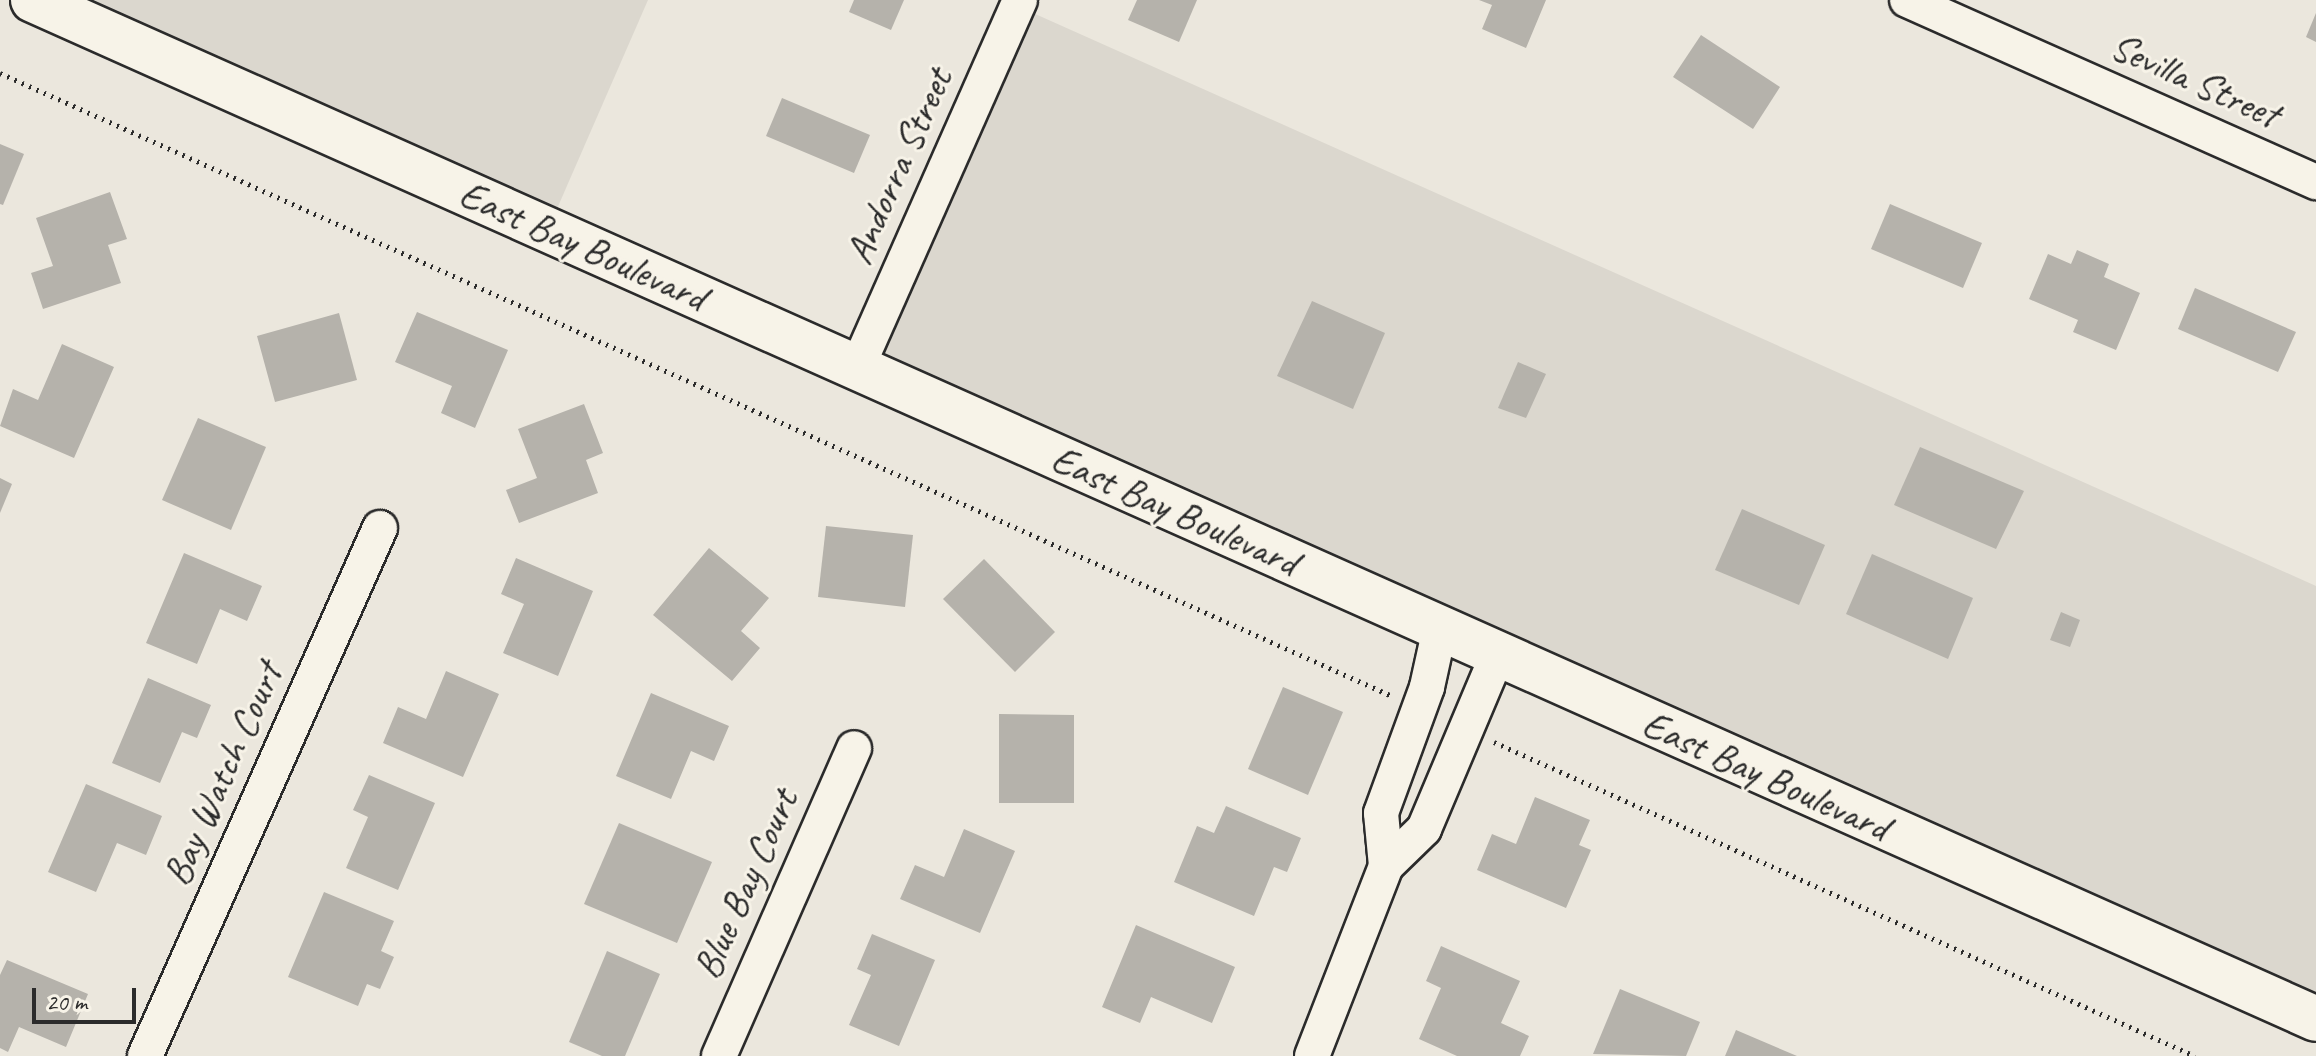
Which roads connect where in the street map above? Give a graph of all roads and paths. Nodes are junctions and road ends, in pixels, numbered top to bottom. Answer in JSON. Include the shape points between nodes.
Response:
{"nodes":[{"id":1,"x":33,"y":0,"type":"edge"},
{"id":2,"x":1020,"y":0,"type":"edge"},
{"id":3,"x":1907,"y":0,"type":"edge"},
{"id":4,"x":0,"y":73,"type":"edge"},
{"id":5,"x":2316,"y":182,"type":"edge"},
{"id":6,"x":857,"y":368,"type":"junction"},
{"id":7,"x":380,"y":528,"type":"dead end"},
{"id":8,"x":1440,"y":628,"type":"junction"},
{"id":9,"x":1498,"y":654,"type":"junction"},
{"id":10,"x":1420,"y":708,"type":"junction"},
{"id":11,"x":1466,"y":729,"type":"junction"},
{"id":12,"x":854,"y":748,"type":"dead end"},
{"id":13,"x":1386,"y":866,"type":"junction"},
{"id":14,"x":2316,"y":1019,"type":"edge"},
{"id":15,"x":145,"y":1056,"type":"edge"},
{"id":16,"x":719,"y":1056,"type":"edge"},
{"id":17,"x":1312,"y":1056,"type":"edge"},
{"id":18,"x":2195,"y":1056,"type":"edge"}],
"edges":[{"from":1,"to":6,"type":"main road","name":"East Bay Boulevard"},
{"from":2,"to":6,"type":"street","name":"Andorra Street"},
{"from":3,"to":5,"type":"street","name":"Sevilla Street"},
{"from":4,"to":10,"type":"path"},
{"from":6,"to":8,"type":"main road","name":"East Bay Boulevard"},
{"from":7,"to":15,"type":"street","name":"Bay Watch Court"},
{"from":8,"to":9,"type":"main road","name":"East Bay Boulevard"},
{"from":8,"to":10,"type":"street"},
{"from":9,"to":11,"type":"street"},
{"from":9,"to":14,"type":"main road","name":"East Bay Boulevard"},
{"from":10,"to":13,"type":"street","via":[[1381,813]]},
{"from":11,"to":13,"type":"street","via":[[1424,829]]},
{"from":11,"to":18,"type":"path"},
{"from":12,"to":16,"type":"street","name":"Blue Bay Court"},
{"from":13,"to":17,"type":"street"}]}
